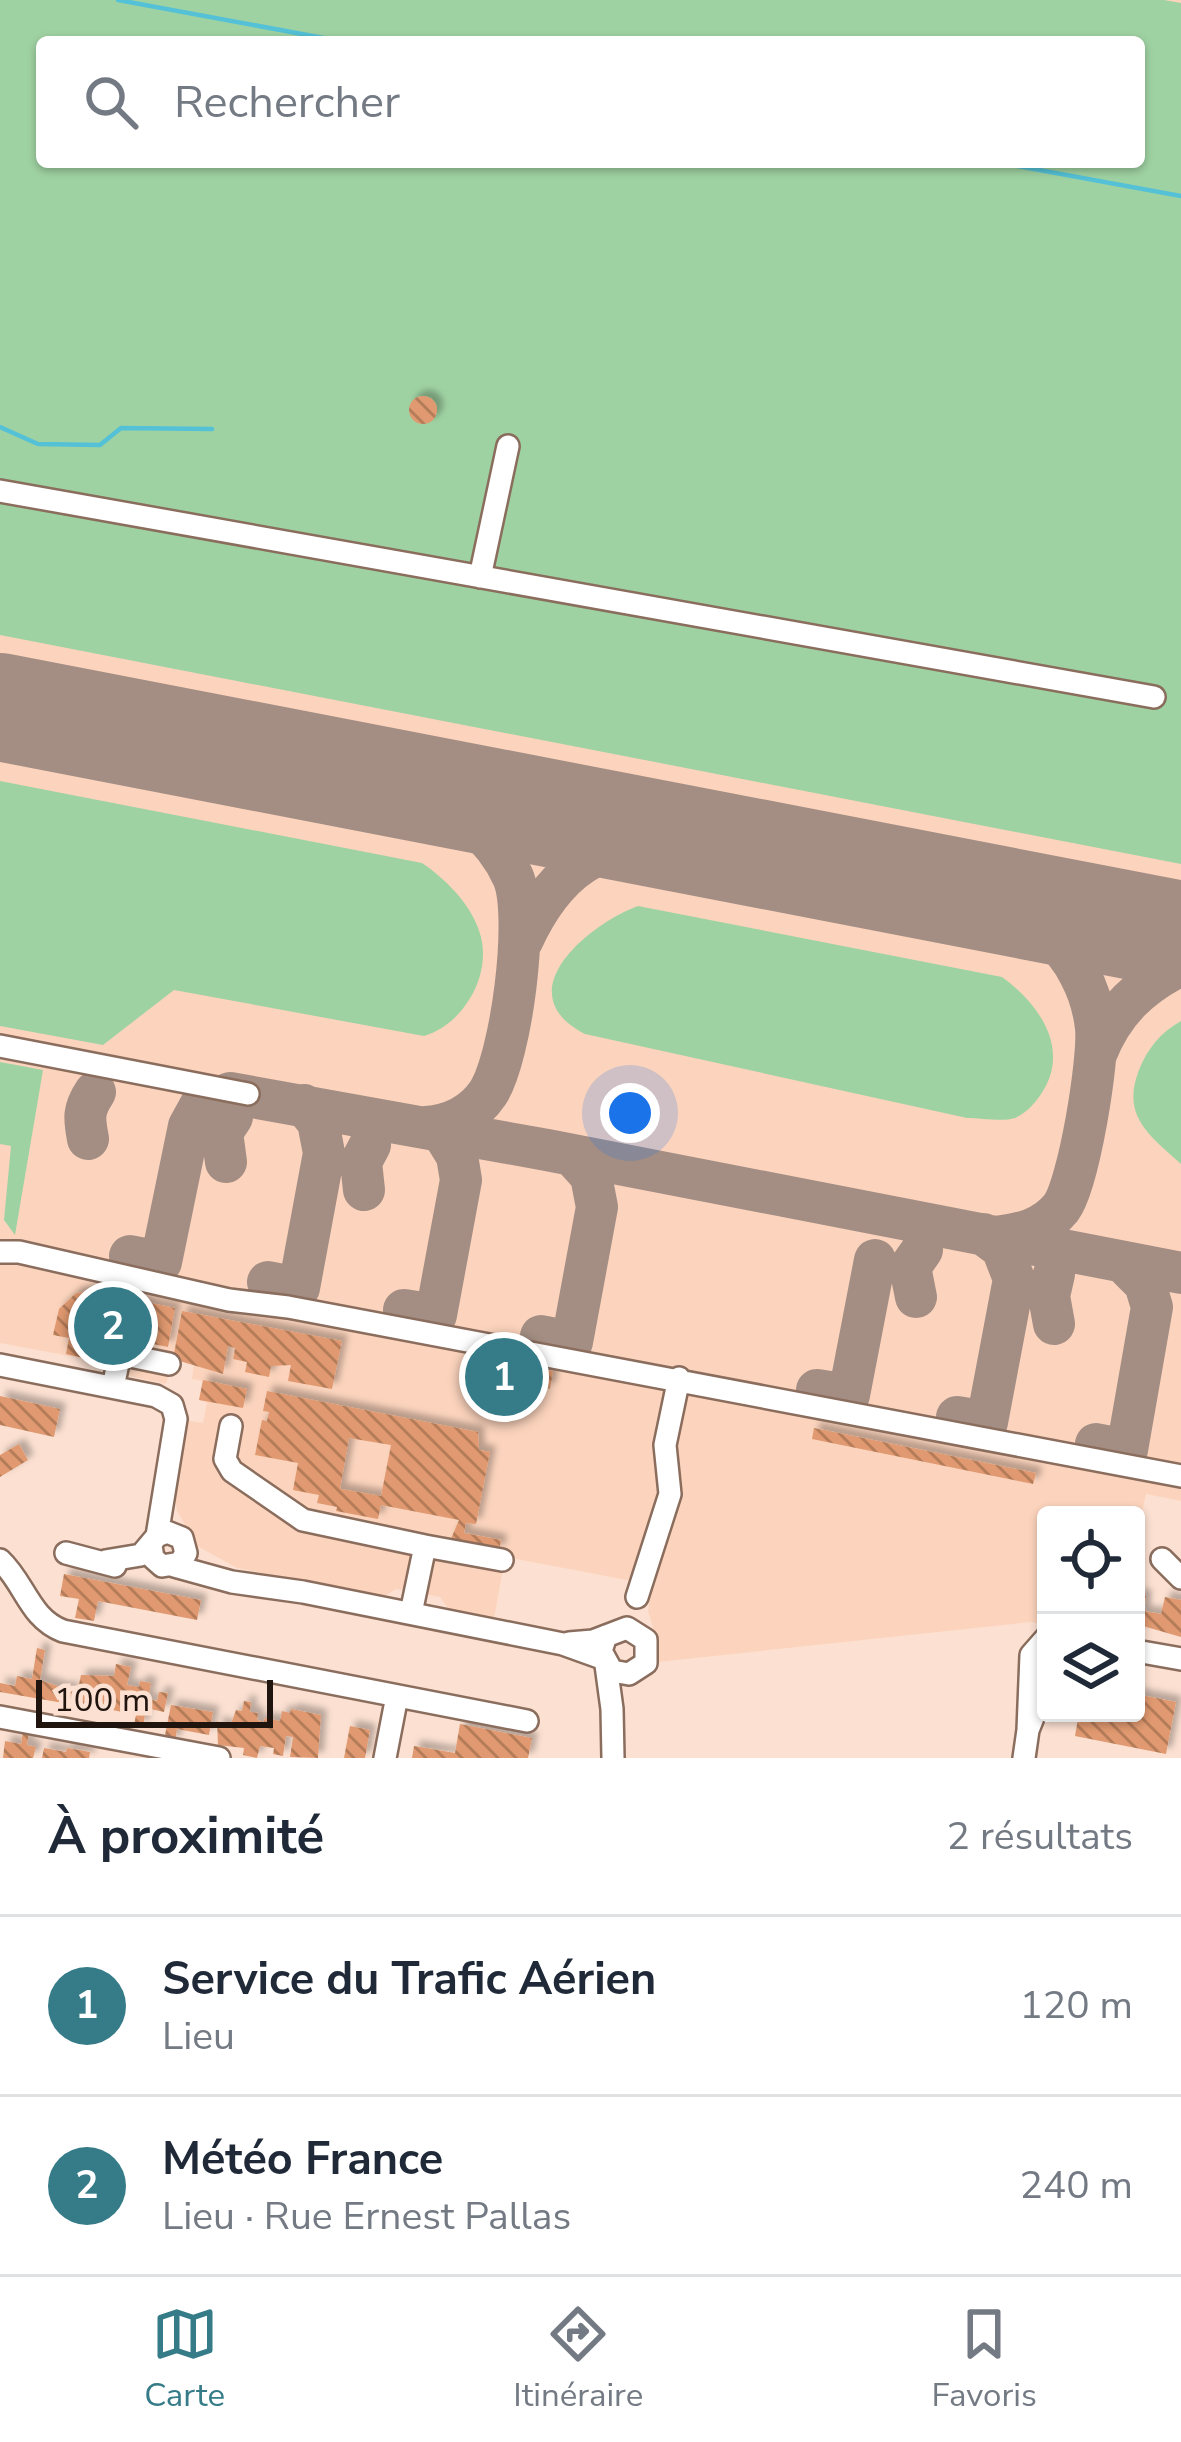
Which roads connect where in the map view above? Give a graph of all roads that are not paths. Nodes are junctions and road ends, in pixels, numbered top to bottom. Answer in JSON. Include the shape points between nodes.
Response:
{"nodes":[{"id":1,"x":508,"y":446,"type":"dead end"},
{"id":2,"x":0,"y":491,"type":"edge"},
{"id":3,"x":480,"y":577,"type":"junction"},
{"id":4,"x":1154,"y":698,"type":"dead end"},
{"id":5,"x":0,"y":1046,"type":"edge"},
{"id":6,"x":248,"y":1094,"type":"dead end"},
{"id":7,"x":0,"y":1252,"type":"edge"},
{"id":8,"x":169,"y":1364,"type":"dead end"},
{"id":9,"x":0,"y":1365,"type":"edge"},
{"id":10,"x":679,"y":1378,"type":"junction"},
{"id":11,"x":113,"y":1387,"type":"junction"},
{"id":12,"x":231,"y":1426,"type":"dead end"},
{"id":13,"x":1181,"y":1476,"type":"edge"},
{"id":14,"x":425,"y":1546,"type":"junction"},
{"id":15,"x":168,"y":1549,"type":"junction"},
{"id":16,"x":66,"y":1553,"type":"dead end"},
{"id":17,"x":1162,"y":1558,"type":"dead end"},
{"id":18,"x":0,"y":1560,"type":"edge"},
{"id":19,"x":502,"y":1560,"type":"dead end"},
{"id":20,"x":1181,"y":1578,"type":"edge"},
{"id":21,"x":637,"y":1597,"type":"junction"},
{"id":22,"x":411,"y":1613,"type":"junction"},
{"id":23,"x":641,"y":1634,"type":"junction"},
{"id":24,"x":608,"y":1647,"type":"junction"},
{"id":25,"x":1037,"y":1648,"type":"edge"},
{"id":26,"x":629,"y":1674,"type":"junction"},
{"id":27,"x":397,"y":1696,"type":"junction"},
{"id":28,"x":612,"y":1709,"type":"junction"},
{"id":29,"x":1037,"y":1711,"type":"edge"},
{"id":30,"x":0,"y":1717,"type":"edge"},
{"id":31,"x":526,"y":1720,"type":"dead end"},
{"id":32,"x":1028,"y":1730,"type":"junction"},
{"id":33,"x":219,"y":1758,"type":"edge"},
{"id":34,"x":386,"y":1758,"type":"edge"},
{"id":35,"x":613,"y":1758,"type":"edge"},
{"id":36,"x":1024,"y":1758,"type":"edge"}],
"edges":[{"from":1,"to":3,"type":"street"},
{"from":2,"to":3,"type":"street"},
{"from":3,"to":4,"type":"street"},
{"from":5,"to":6,"type":"street"},
{"from":7,"to":10,"type":"street"},
{"from":8,"to":11,"type":"street","via":[[120,1354]]},
{"from":9,"to":11,"type":"street"},
{"from":10,"to":13,"type":"street"},
{"from":10,"to":21,"type":"street","via":[[665,1445],[670,1494]]},
{"from":11,"to":15,"type":"street","via":[[175,1409],[164,1489]]},
{"from":12,"to":14,"type":"street","via":[[225,1459],[232,1471],[303,1520]]},
{"from":14,"to":19,"type":"street"},
{"from":14,"to":22,"type":"street"},
{"from":15,"to":16,"type":"street","via":[[105,1561]]},
{"from":15,"to":22,"type":"street","via":[[232,1582]]},
{"from":17,"to":20,"type":"street"},
{"from":18,"to":27,"type":"street","via":[[40,1620],[63,1631]]},
{"from":21,"to":23,"type":"street"},
{"from":21,"to":24,"type":"street"},
{"from":22,"to":24,"type":"street"},
{"from":23,"to":24,"type":"street","via":[[627,1628]]},
{"from":23,"to":26,"type":"street","via":[[648,1655]]},
{"from":24,"to":26,"type":"street","via":[[619,1674]]},
{"from":24,"to":28,"type":"street"},
{"from":25,"to":32,"type":"street"},
{"from":26,"to":28,"type":"street"},
{"from":27,"to":31,"type":"street"},
{"from":27,"to":34,"type":"street"},
{"from":28,"to":35,"type":"street"},
{"from":29,"to":32,"type":"street"},
{"from":30,"to":33,"type":"street"},
{"from":32,"to":36,"type":"street"}]}
